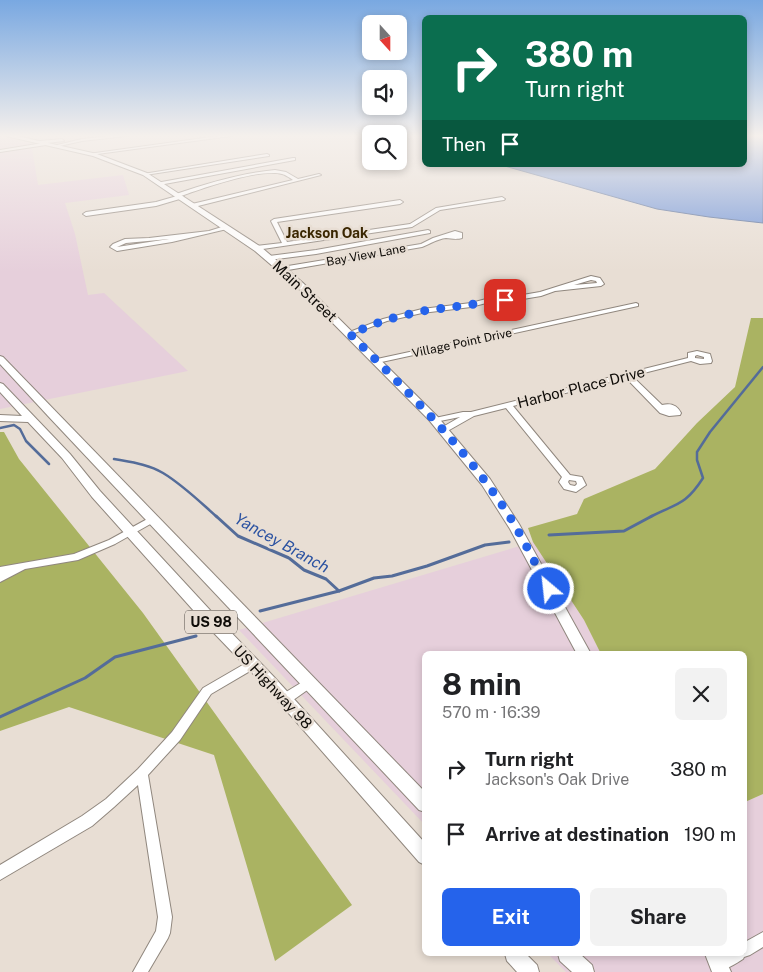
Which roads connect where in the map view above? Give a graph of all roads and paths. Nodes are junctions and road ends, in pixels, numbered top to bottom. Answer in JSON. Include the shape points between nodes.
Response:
{"nodes":[{"id":1,"x":163,"y":181,"type":"edge"},
{"id":2,"x":229,"y":181,"type":"edge"},
{"id":3,"x":291,"y":181,"type":"edge"},
{"id":4,"x":159,"y":182,"type":"joint"},
{"id":5,"x":179,"y":196,"type":"junction"},
{"id":6,"x":502,"y":199,"type":"dead end"},
{"id":7,"x":400,"y":202,"type":"dead end"},
{"id":8,"x":194,"y":205,"type":"junction"},
{"id":9,"x":86,"y":214,"type":"dead end"},
{"id":10,"x":226,"y":228,"type":"junction"},
{"id":11,"x":428,"y":232,"type":"dead end"},
{"id":12,"x":448,"y":236,"type":"dead end"},
{"id":13,"x":150,"y":241,"type":"junction"},
{"id":14,"x":285,"y":244,"type":"junction"},
{"id":15,"x":256,"y":248,"type":"junction"},
{"id":16,"x":269,"y":258,"type":"junction"},
{"id":17,"x":282,"y":268,"type":"junction"},
{"id":18,"x":554,"y":289,"type":"junction"},
{"id":19,"x":636,"y":305,"type":"dead end"},
{"id":20,"x":404,"y":316,"type":"joint"},
{"id":21,"x":350,"y":334,"type":"junction"},
{"id":22,"x":0,"y":359,"type":"edge"},
{"id":23,"x":692,"y":359,"type":"dead end"},
{"id":24,"x":377,"y":361,"type":"junction"},
{"id":25,"x":628,"y":376,"type":"junction"},
{"id":26,"x":0,"y":386,"type":"edge"},
{"id":27,"x":10,"y":396,"type":"junction"},
{"id":28,"x":508,"y":405,"type":"junction"},
{"id":29,"x":662,"y":409,"type":"dead end"},
{"id":30,"x":471,"y":414,"type":"junction"},
{"id":31,"x":0,"y":417,"type":"edge"},
{"id":32,"x":31,"y":419,"type":"junction"},
{"id":33,"x":435,"y":420,"type":"junction"},
{"id":34,"x":444,"y":430,"type":"junction"},
{"id":35,"x":567,"y":477,"type":"dead end"},
{"id":36,"x":151,"y":520,"type":"junction"},
{"id":37,"x":130,"y":531,"type":"junction"},
{"id":38,"x":22,"y":566,"type":"junction"},
{"id":39,"x":0,"y":571,"type":"edge"},
{"id":40,"x":0,"y":578,"type":"edge"},
{"id":41,"x":582,"y":651,"type":"edge"},
{"id":42,"x":253,"y":664,"type":"junction"},
{"id":43,"x":309,"y":683,"type":"junction"},
{"id":44,"x":285,"y":699,"type":"junction"},
{"id":45,"x":142,"y":773,"type":"junction"},
{"id":46,"x":422,"y":801,"type":"edge"},
{"id":47,"x":422,"y":853,"type":"edge"},
{"id":48,"x":0,"y":873,"type":"edge"},
{"id":49,"x":763,"y":939,"type":"edge"},
{"id":50,"x":747,"y":949,"type":"edge"},
{"id":51,"x":516,"y":956,"type":"edge"},
{"id":52,"x":569,"y":956,"type":"edge"},
{"id":53,"x":734,"y":956,"type":"edge"},
{"id":54,"x":719,"y":964,"type":"edge"},
{"id":55,"x":140,"y":972,"type":"edge"},
{"id":56,"x":530,"y":972,"type":"edge"},
{"id":57,"x":584,"y":972,"type":"edge"}],
"edges":[{"from":1,"to":4,"type":"street"},
{"from":2,"to":5,"type":"street"},
{"from":3,"to":8,"type":"street"},
{"from":4,"to":5,"type":"main road","name":"Main Street"},
{"from":5,"to":8,"type":"main road","name":"Main Street"},
{"from":5,"to":9,"type":"street","via":[[156,204]]},
{"from":6,"to":14,"type":"street","via":[[438,209],[412,225]]},
{"from":7,"to":14,"type":"street","via":[[274,220]]},
{"from":8,"to":10,"type":"main road","name":"Main Street"},
{"from":10,"to":13,"type":"street","via":[[205,235],[164,242]]},
{"from":10,"to":15,"type":"main road","name":"Main Street"},
{"from":11,"to":16,"type":"street"},
{"from":12,"to":17,"type":"street","name":"Bay View Lane","via":[[422,245]]},
{"from":13,"to":13,"type":"street","via":[[125,241],[113,248],[117,249]]},
{"from":14,"to":15,"type":"street"},
{"from":15,"to":16,"type":"main road","name":"Main Street"},
{"from":16,"to":17,"type":"main road","name":"Main Street"},
{"from":17,"to":21,"type":"main road","name":"Main Street"},
{"from":18,"to":18,"type":"street","via":[[595,286],[601,282],[588,278]]},
{"from":18,"to":20,"type":"street","via":[[541,294]]},
{"from":19,"to":24,"type":"street","name":"Village Point Drive"},
{"from":20,"to":21,"type":"street"},
{"from":21,"to":24,"type":"main road","name":"Main Street"},
{"from":22,"to":36,"type":"main road","name":"US Highway 98","number":"US 98"},
{"from":23,"to":25,"type":"street","name":"Harbor Place Drive"},
{"from":24,"to":33,"type":"main road","name":"Main Street"},
{"from":25,"to":28,"type":"street","name":"Harbor Place Drive"},
{"from":25,"to":29,"type":"street"},
{"from":26,"to":27,"type":"main road","name":"US Highway 98","number":"US 98"},
{"from":27,"to":31,"type":"main road"},
{"from":27,"to":32,"type":"main road","name":"US Highway 98","number":"US 98"},
{"from":28,"to":30,"type":"street","name":"Harbor Place Drive"},
{"from":28,"to":35,"type":"street"},
{"from":30,"to":33,"type":"street","name":"Harbor Place Drive"},
{"from":30,"to":34,"type":"street","name":"Harbor Place Drive"},
{"from":31,"to":32,"type":"main road"},
{"from":32,"to":37,"type":"main road","name":"US Highway 98","number":"US 98"},
{"from":33,"to":34,"type":"main road","name":"Main Street"},
{"from":34,"to":41,"type":"main road","name":"Main Street","via":[[501,504]]},
{"from":36,"to":37,"type":"street"},
{"from":36,"to":43,"type":"main road","name":"US Highway 98","number":"US 98"},
{"from":37,"to":38,"type":"street","via":[[75,557]]},
{"from":37,"to":42,"type":"main road","name":"US Highway 98","number":"US 98"},
{"from":38,"to":39,"type":"street"},
{"from":38,"to":40,"type":"street"},
{"from":42,"to":44,"type":"main road","name":"US Highway 98","number":"US 98"},
{"from":42,"to":45,"type":"street","via":[[207,691],[176,736]]},
{"from":43,"to":44,"type":"street"},
{"from":43,"to":46,"type":"main road","name":"US Highway 98","number":"US 98"},
{"from":44,"to":47,"type":"main road","name":"US Highway 98","number":"US 98"},
{"from":45,"to":48,"type":"street","via":[[87,821]]},
{"from":45,"to":55,"type":"street","via":[[165,917],[163,933]]},
{"from":49,"to":50,"type":"street"},
{"from":51,"to":56,"type":"main road"},
{"from":52,"to":57,"type":"main road"},
{"from":53,"to":54,"type":"street"}]}
